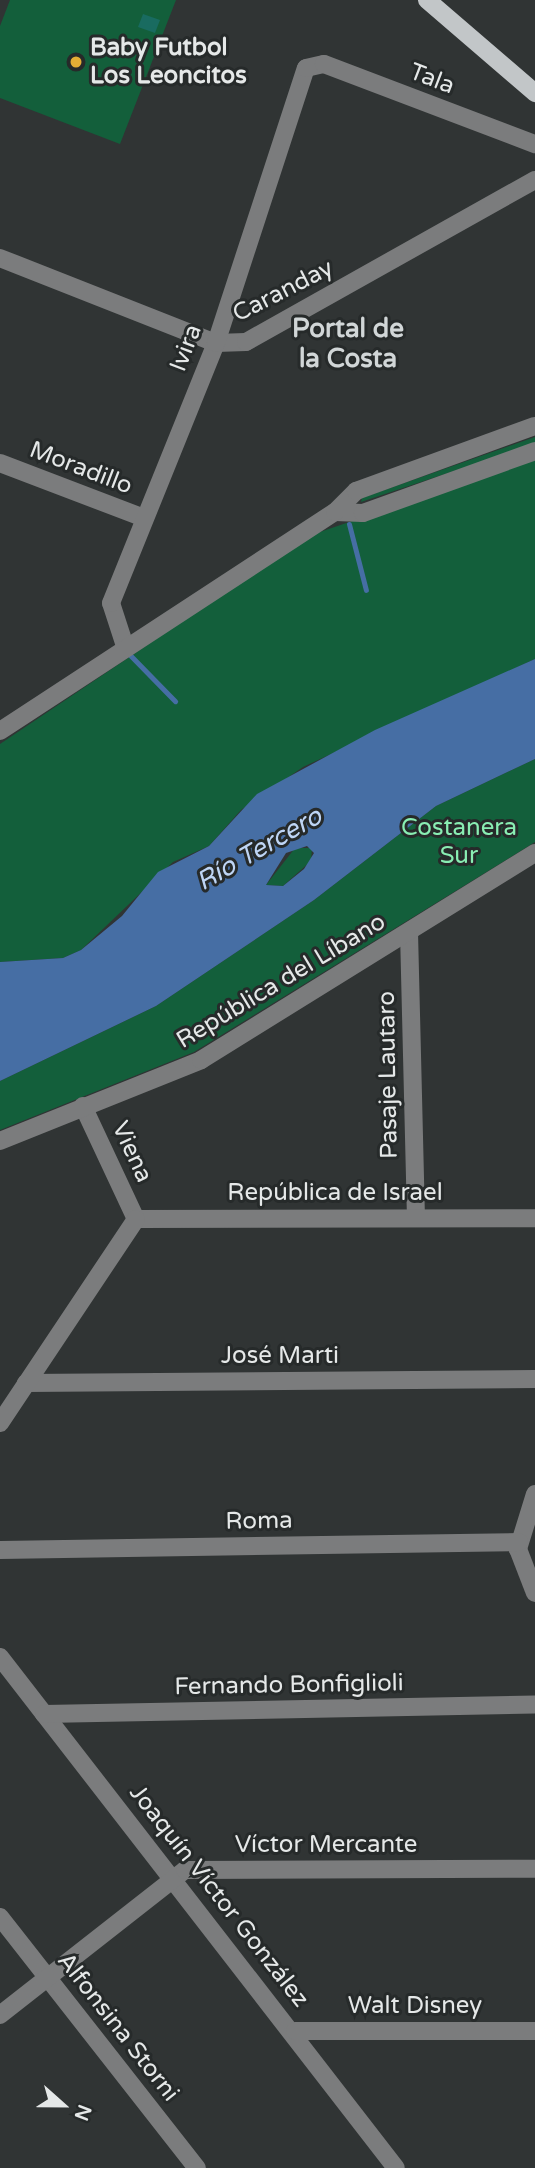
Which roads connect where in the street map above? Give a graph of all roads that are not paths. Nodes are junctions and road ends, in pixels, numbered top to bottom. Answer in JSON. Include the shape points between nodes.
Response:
{"nodes":[{"id":1,"x":427,"y":0,"type":"edge"},
{"id":2,"x":311,"y":64,"type":"joint"},
{"id":3,"x":535,"y":93,"type":"edge"},
{"id":4,"x":535,"y":144,"type":"edge"},
{"id":5,"x":535,"y":180,"type":"edge"},
{"id":6,"x":0,"y":258,"type":"edge"},
{"id":7,"x":216,"y":343,"type":"junction"},
{"id":8,"x":535,"y":426,"type":"edge"},
{"id":9,"x":535,"y":451,"type":"edge"},
{"id":10,"x":0,"y":463,"type":"edge"},
{"id":11,"x":335,"y":512,"type":"junction"},
{"id":12,"x":144,"y":518,"type":"junction"},
{"id":13,"x":125,"y":646,"type":"junction"},
{"id":14,"x":0,"y":731,"type":"edge"},
{"id":15,"x":535,"y":853,"type":"edge"},
{"id":16,"x":409,"y":932,"type":"junction"},
{"id":17,"x":83,"y":1106,"type":"junction"},
{"id":18,"x":0,"y":1141,"type":"edge"},
{"id":19,"x":415,"y":1217,"type":"junction"},
{"id":20,"x":535,"y":1218,"type":"edge"},
{"id":21,"x":136,"y":1219,"type":"junction"},
{"id":22,"x":535,"y":1379,"type":"edge"},
{"id":23,"x":26,"y":1383,"type":"junction"},
{"id":24,"x":0,"y":1423,"type":"edge"},
{"id":25,"x":535,"y":1494,"type":"edge"},
{"id":26,"x":519,"y":1542,"type":"junction"},
{"id":27,"x":0,"y":1550,"type":"edge"},
{"id":28,"x":535,"y":1592,"type":"edge"},
{"id":29,"x":0,"y":1657,"type":"edge"},
{"id":30,"x":535,"y":1705,"type":"edge"},
{"id":31,"x":44,"y":1714,"type":"junction"},
{"id":32,"x":535,"y":1869,"type":"edge"},
{"id":33,"x":173,"y":1879,"type":"junction"},
{"id":34,"x":0,"y":1917,"type":"edge"},
{"id":35,"x":48,"y":1978,"type":"junction"},
{"id":36,"x":0,"y":2015,"type":"edge"},
{"id":37,"x":295,"y":2031,"type":"junction"},
{"id":38,"x":535,"y":2031,"type":"edge"},
{"id":39,"x":197,"y":2168,"type":"edge"},
{"id":40,"x":396,"y":2168,"type":"edge"}],
"edges":[{"from":1,"to":3,"type":"main road"},
{"from":2,"to":4,"type":"street","name":"Tala"},
{"from":2,"to":7,"type":"street","name":"Ivira","via":[[302,74]]},
{"from":5,"to":7,"type":"street","name":"Caranday","via":[[246,342]]},
{"from":6,"to":7,"type":"street","name":"Caranday"},
{"from":7,"to":12,"type":"street","name":"Ivira"},
{"from":8,"to":11,"type":"street","via":[[356,491]]},
{"from":9,"to":11,"type":"street","via":[[363,513]]},
{"from":10,"to":12,"type":"street","name":"Moradillo"},
{"from":11,"to":13,"type":"street"},
{"from":12,"to":13,"type":"street","name":"Ivira","via":[[111,603]]},
{"from":13,"to":14,"type":"street"},
{"from":15,"to":16,"type":"street","name":"República del Líbano"},
{"from":16,"to":17,"type":"street","name":"República del Líbano","via":[[201,1060]]},
{"from":16,"to":19,"type":"street","name":"Pasaje Lautaro"},
{"from":17,"to":18,"type":"street","name":"República del Líbano"},
{"from":17,"to":21,"type":"street","name":"Viena"},
{"from":19,"to":20,"type":"street","name":"República de Israel"},
{"from":19,"to":21,"type":"street","name":"República de Israel"},
{"from":21,"to":23,"type":"street"},
{"from":22,"to":23,"type":"street","name":"José Marti"},
{"from":23,"to":24,"type":"street"},
{"from":25,"to":26,"type":"street"},
{"from":26,"to":27,"type":"street","name":"Roma"},
{"from":26,"to":28,"type":"street"},
{"from":29,"to":31,"type":"street","name":"Joaquín Víctor González"},
{"from":30,"to":31,"type":"street","name":"Fernando Bonfiglioli"},
{"from":31,"to":33,"type":"street","name":"Joaquín Víctor González"},
{"from":32,"to":33,"type":"street","name":"Víctor Mercante","via":[[185,1870]]},
{"from":33,"to":35,"type":"street","name":"Víctor Mercante"},
{"from":33,"to":37,"type":"street","name":"Joaquín Víctor González"},
{"from":34,"to":35,"type":"street","name":"Alfonsina Storni"},
{"from":35,"to":36,"type":"street","name":"Víctor Mercante"},
{"from":35,"to":39,"type":"street","name":"Alfonsina Storni"},
{"from":37,"to":38,"type":"street","name":"Walt Disney"},
{"from":37,"to":40,"type":"street","name":"Joaquín Víctor González"}]}
